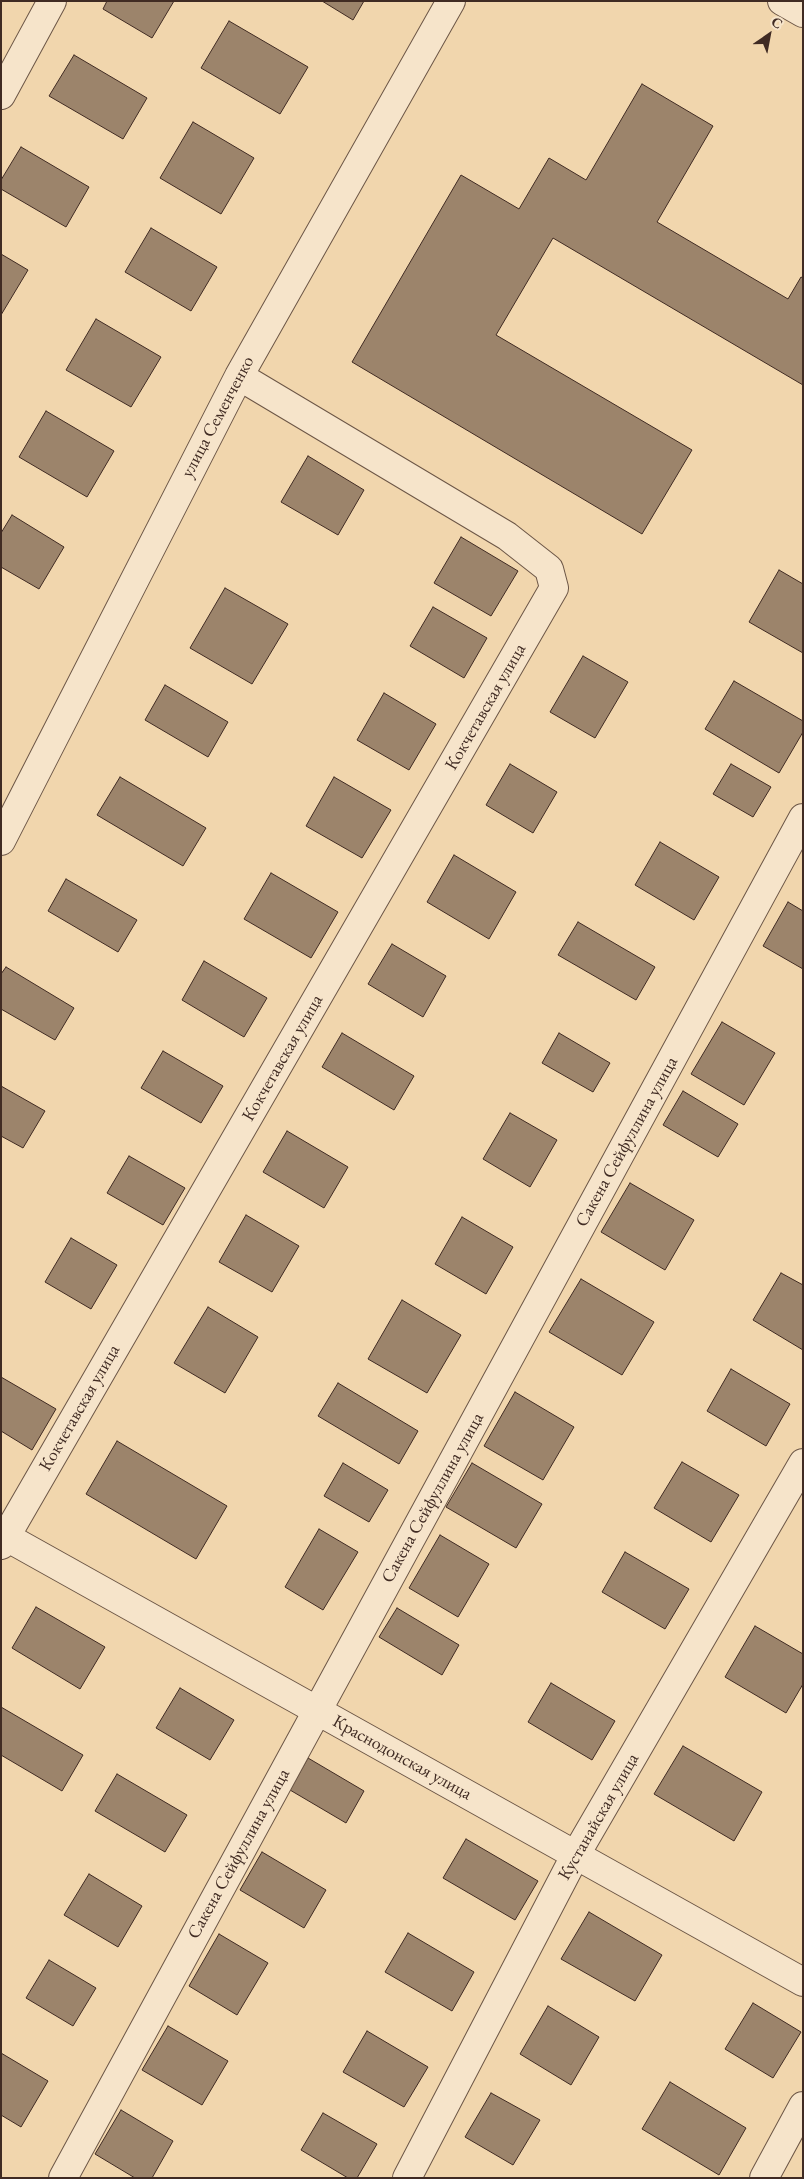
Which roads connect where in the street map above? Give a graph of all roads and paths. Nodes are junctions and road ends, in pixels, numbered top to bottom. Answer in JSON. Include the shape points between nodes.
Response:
{"nodes":[{"id":1,"x":52,"y":1,"type":"edge"},
{"id":2,"x":451,"y":1,"type":"edge"},
{"id":3,"x":782,"y":1,"type":"edge"},
{"id":4,"x":803,"y":13,"type":"edge"},
{"id":5,"x":1,"y":94,"type":"edge"},
{"id":6,"x":239,"y":376,"type":"junction"},
{"id":7,"x":803,"y":818,"type":"edge"},
{"id":8,"x":1,"y":841,"type":"edge"},
{"id":9,"x":803,"y":1463,"type":"edge"},
{"id":10,"x":3,"y":1538,"type":"edge"},
{"id":11,"x":318,"y":1711,"type":"junction"},
{"id":12,"x":575,"y":1856,"type":"junction"},
{"id":13,"x":803,"y":1982,"type":"edge"},
{"id":14,"x":803,"y":2106,"type":"edge"},
{"id":15,"x":63,"y":2178,"type":"edge"},
{"id":16,"x":406,"y":2178,"type":"edge"},
{"id":17,"x":764,"y":2178,"type":"edge"}],
"edges":[{"from":1,"to":5,"type":"street"},
{"from":2,"to":6,"type":"street","name":"улица Семенченко"},
{"from":3,"to":4,"type":"street"},
{"from":6,"to":8,"type":"street","name":"улица Семенченко"},
{"from":6,"to":10,"type":"street","name":"Кокчетавская улица","via":[[507,536],[549,569],[554,588]]},
{"from":7,"to":11,"type":"street","name":"Сакена Сейфуллина улица"},
{"from":9,"to":12,"type":"street","name":"Кустанайская улица"},
{"from":10,"to":11,"type":"street","name":"Краснодонская улица"},
{"from":11,"to":12,"type":"street","name":"Краснодонская улица"},
{"from":11,"to":15,"type":"street","name":"Сакена Сейфуллина улица"},
{"from":12,"to":13,"type":"street","name":"Краснодонская улица"},
{"from":12,"to":16,"type":"street","name":"Кустанайская улица"},
{"from":14,"to":17,"type":"street"}]}
